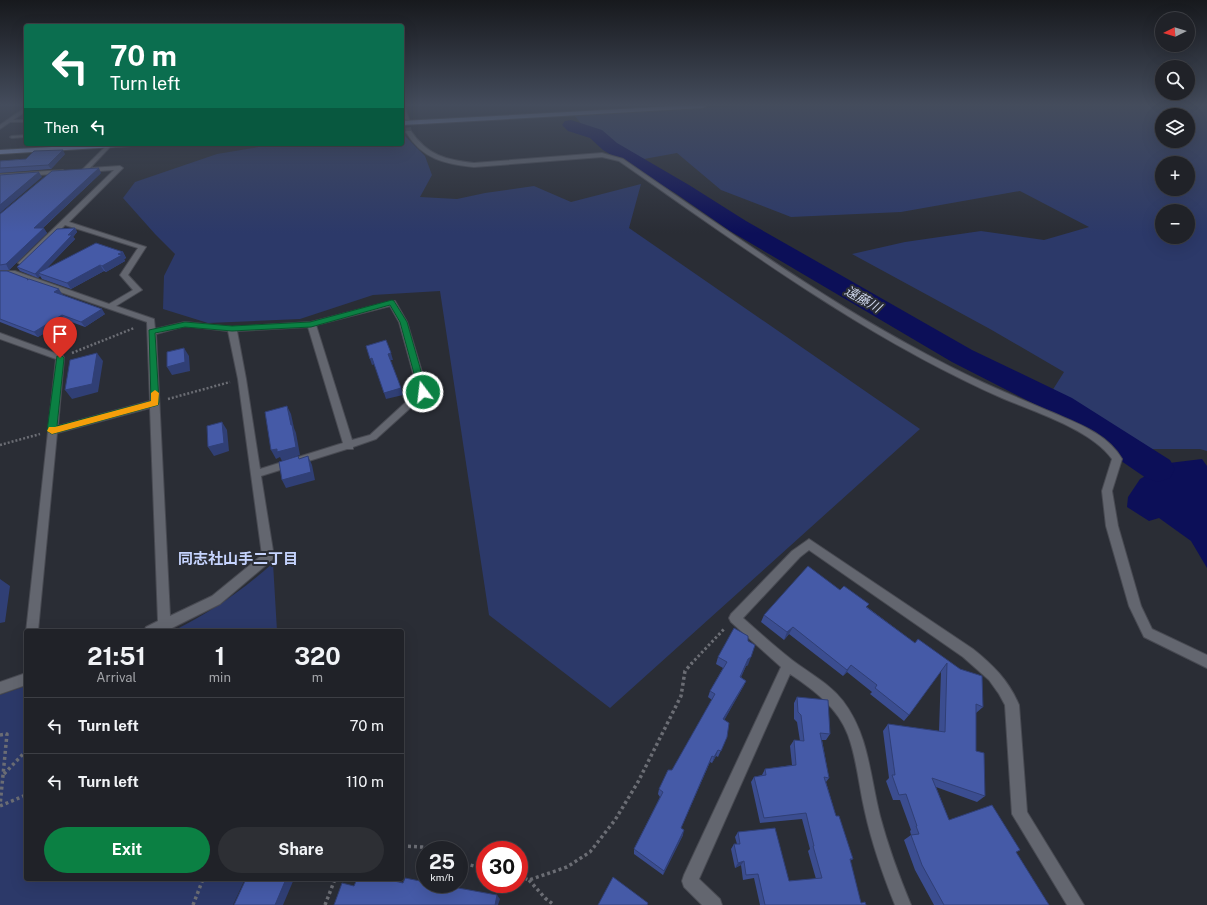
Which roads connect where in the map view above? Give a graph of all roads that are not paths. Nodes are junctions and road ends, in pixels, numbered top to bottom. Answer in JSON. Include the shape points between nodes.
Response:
{"nodes":[{"id":1,"x":68,"y":148,"type":"edge"},
{"id":2,"x":106,"y":148,"type":"edge"},
{"id":3,"x":424,"y":148,"type":"edge"},
{"id":4,"x":0,"y":152,"type":"edge"},
{"id":5,"x":85,"y":170,"type":"junction"},
{"id":6,"x":69,"y":171,"type":"edge"},
{"id":7,"x":77,"y":171,"type":"edge"},
{"id":8,"x":53,"y":172,"type":"junction"},
{"id":9,"x":0,"y":176,"type":"edge"},
{"id":10,"x":42,"y":182,"type":"edge"},
{"id":11,"x":64,"y":222,"type":"junction"},
{"id":12,"x":0,"y":273,"type":"edge"},
{"id":13,"x":12,"y":273,"type":"junction"},
{"id":14,"x":111,"y":306,"type":"junction"},
{"id":15,"x":311,"y":324,"type":"junction"},
{"id":16,"x":232,"y":329,"type":"junction"},
{"id":17,"x":152,"y":332,"type":"junction"},
{"id":18,"x":0,"y":336,"type":"edge"},
{"id":19,"x":155,"y":402,"type":"junction"},
{"id":20,"x":52,"y":431,"type":"junction"},
{"id":21,"x":349,"y":446,"type":"junction"},
{"id":22,"x":257,"y":474,"type":"junction"},
{"id":23,"x":164,"y":626,"type":"junction"},
{"id":24,"x":32,"y":629,"type":"edge"},
{"id":25,"x":156,"y":629,"type":"edge"},
{"id":26,"x":1207,"y":662,"type":"edge"},
{"id":27,"x":788,"y":665,"type":"junction"},
{"id":28,"x":24,"y":680,"type":"edge"},
{"id":29,"x":0,"y":688,"type":"edge"},
{"id":30,"x":714,"y":905,"type":"edge"},
{"id":31,"x":903,"y":905,"type":"edge"},
{"id":32,"x":1076,"y":905,"type":"edge"}],
"edges":[{"from":1,"to":4,"type":"main road"},
{"from":2,"to":5,"type":"street"},
{"from":3,"to":26,"type":"street","via":[[436,158],[461,164],[602,155],[621,160],[797,281],[898,343],[981,385],[1086,431],[1110,449],[1117,459],[1107,491],[1112,526],[1135,606],[1148,633]]},
{"from":5,"to":7,"type":"street"},
{"from":5,"to":11,"type":"street","via":[[120,168]]},
{"from":6,"to":8,"type":"street"},
{"from":8,"to":9,"type":"street"},
{"from":8,"to":10,"type":"street"},
{"from":11,"to":13,"type":"street"},
{"from":11,"to":14,"type":"street","via":[[142,247],[124,275],[138,290]]},
{"from":12,"to":13,"type":"street"},
{"from":13,"to":14,"type":"street"},
{"from":14,"to":17,"type":"street","via":[[151,320]]},
{"from":15,"to":16,"type":"street"},
{"from":15,"to":21,"type":"street"},
{"from":15,"to":21,"type":"street","via":[[392,303],[403,322],[423,392],[373,437]]},
{"from":16,"to":17,"type":"street","via":[[185,324]]},
{"from":16,"to":22,"type":"street"},
{"from":17,"to":19,"type":"street"},
{"from":18,"to":20,"type":"street","via":[[60,358]]},
{"from":19,"to":20,"type":"street"},
{"from":19,"to":23,"type":"street"},
{"from":20,"to":24,"type":"street"},
{"from":21,"to":22,"type":"street"},
{"from":22,"to":23,"type":"street","via":[[268,557],[216,600]]},
{"from":23,"to":25,"type":"street"},
{"from":27,"to":30,"type":"street","via":[[690,881]]},
{"from":27,"to":31,"type":"street","via":[[818,685],[833,700],[854,732],[877,833]]},
{"from":27,"to":32,"type":"street","via":[[735,618],[796,554],[809,544],[968,653],[990,671],[1007,692],[1012,705],[1020,814]]},
{"from":28,"to":29,"type":"street"}]}
